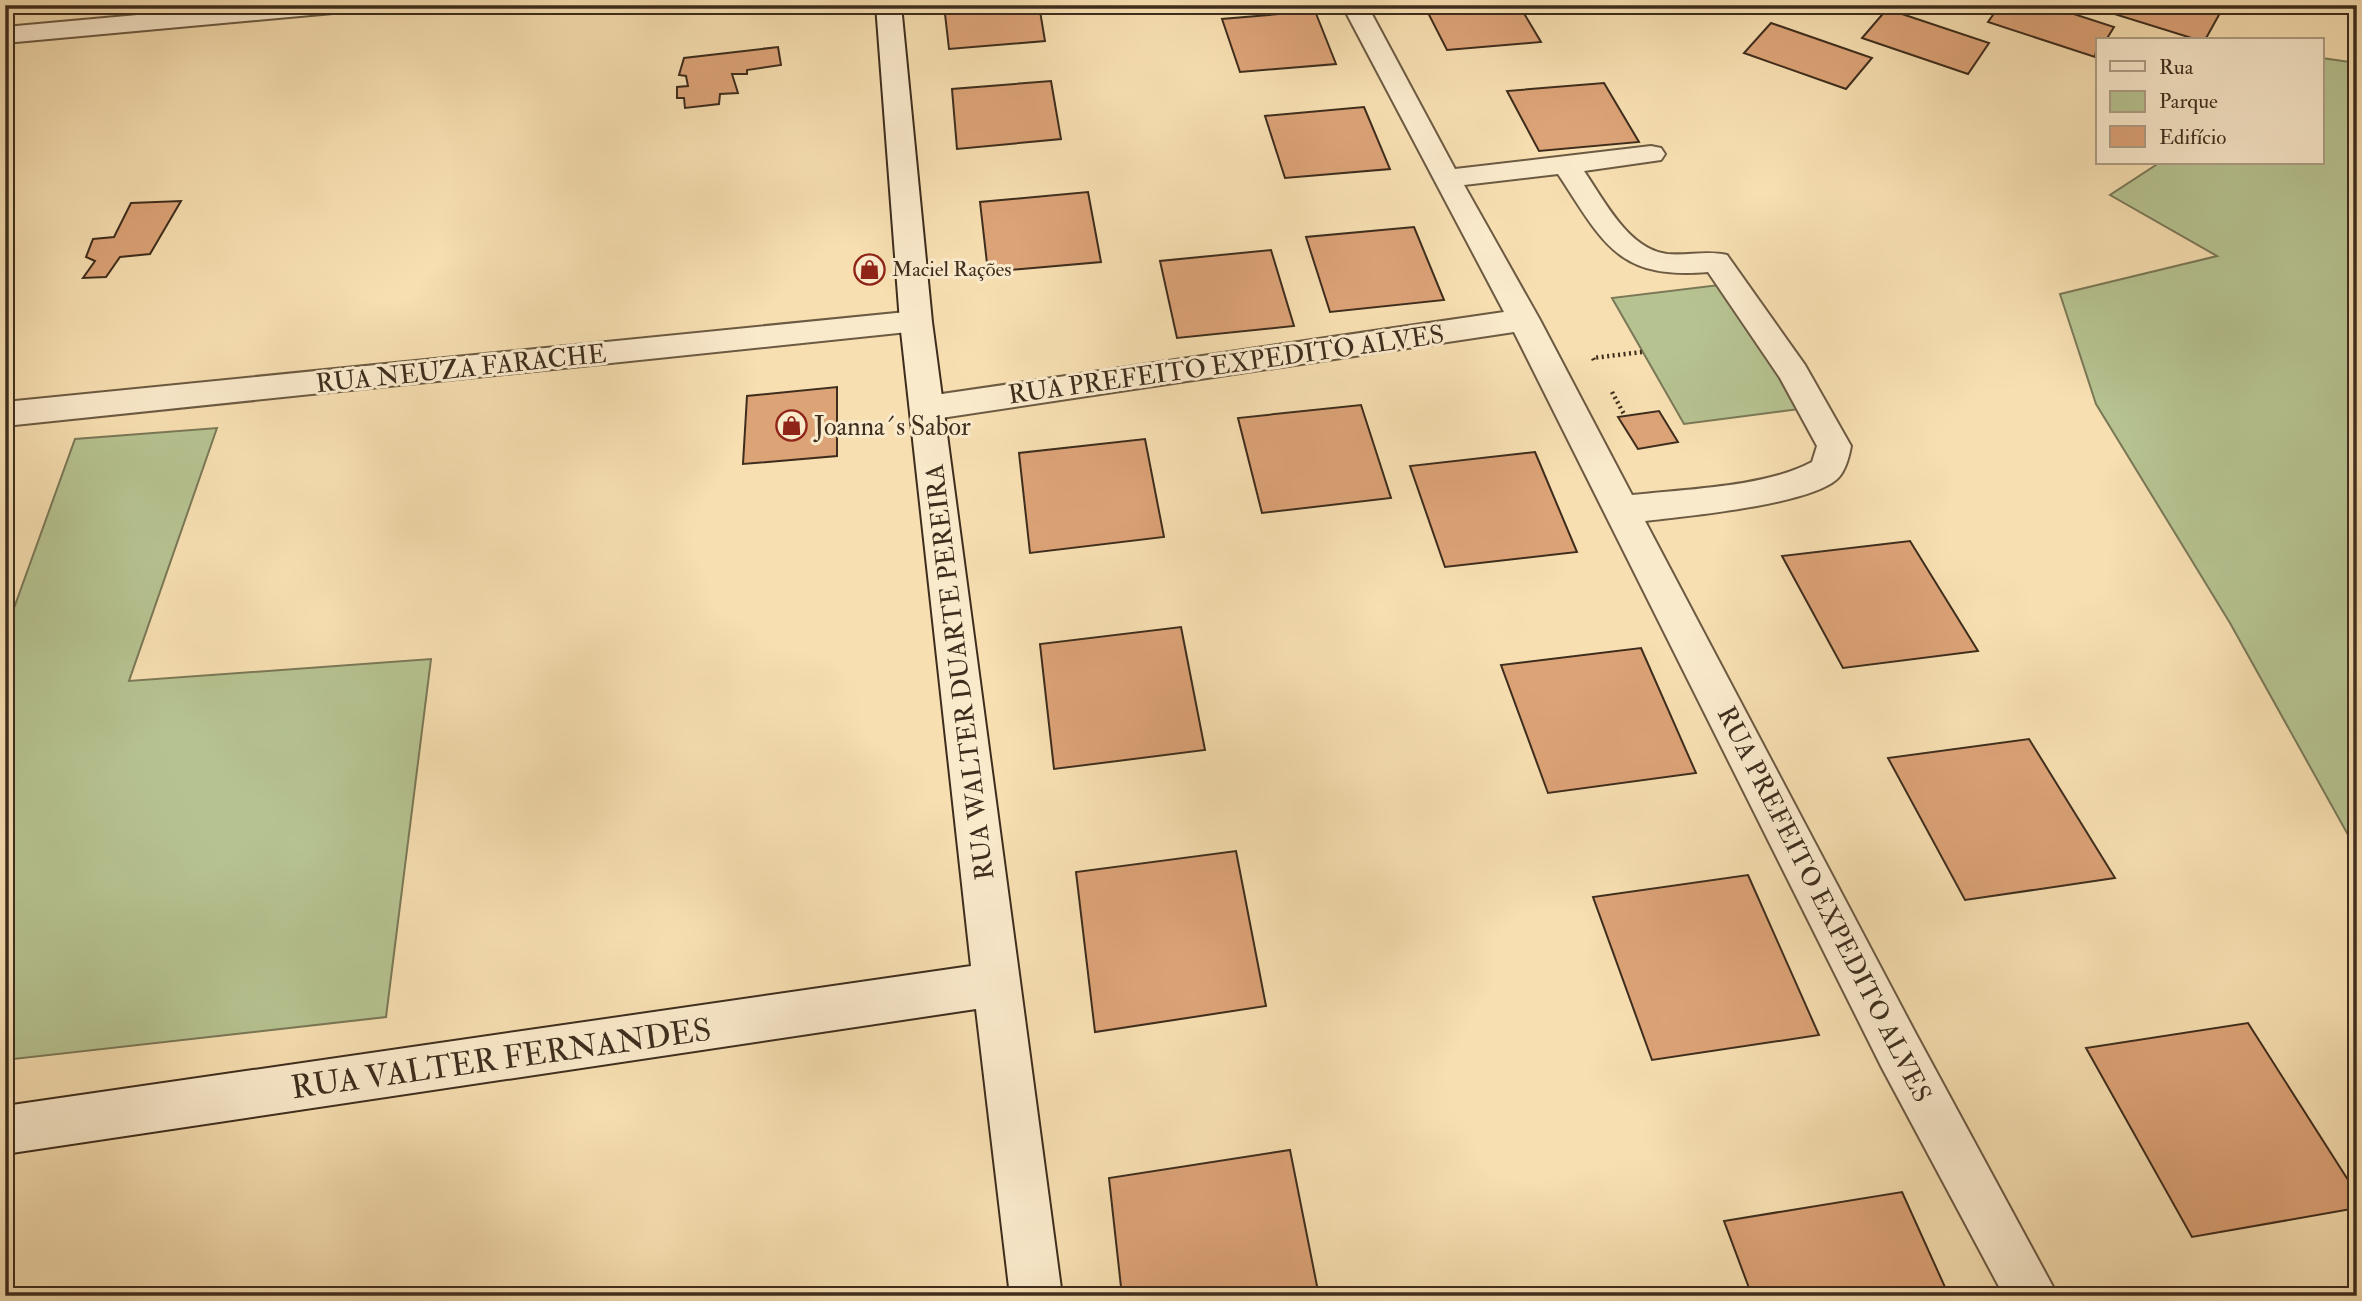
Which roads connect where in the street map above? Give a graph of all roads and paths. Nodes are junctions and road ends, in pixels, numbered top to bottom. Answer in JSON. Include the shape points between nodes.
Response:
{"nodes":[{"id":1,"x":332,"y":5,"type":"edge"},
{"id":2,"x":888,"y":5,"type":"edge"},
{"id":3,"x":1354,"y":5,"type":"edge"},
{"id":4,"x":5,"y":35,"type":"edge"},
{"id":5,"x":1651,"y":154,"type":"dead end"},
{"id":6,"x":1566,"y":164,"type":"junction"},
{"id":7,"x":1446,"y":179,"type":"junction"},
{"id":8,"x":1524,"y":320,"type":"junction"},
{"id":9,"x":916,"y":322,"type":"junction"},
{"id":10,"x":1642,"y":352,"type":"dead end"},
{"id":11,"x":1593,"y":358,"type":"dead end"},
{"id":12,"x":928,"y":408,"type":"junction"},
{"id":13,"x":5,"y":414,"type":"edge"},
{"id":14,"x":1622,"y":510,"type":"junction"},
{"id":15,"x":997,"y":984,"type":"junction"},
{"id":16,"x":5,"y":1130,"type":"edge"},
{"id":17,"x":1037,"y":1296,"type":"edge"},
{"id":18,"x":2032,"y":1296,"type":"edge"}],
"edges":[{"from":1,"to":4,"type":"street"},
{"from":2,"to":9,"type":"street","name":"RUA WALTER DUARTE PEREIRA"},
{"from":3,"to":7,"type":"street","name":"RUA PREFEITO EXPEDITO ALVES"},
{"from":5,"to":6,"type":"street"},
{"from":6,"to":7,"type":"street"},
{"from":6,"to":14,"type":"street","via":[[1634,255],[1674,265],[1716,262],[1793,373],[1834,446],[1823,472],[1793,485]]},
{"from":7,"to":8,"type":"street","name":"RUA PREFEITO EXPEDITO ALVES"},
{"from":8,"to":12,"type":"street","name":"RUA PREFEITO EXPEDITO ALVES"},
{"from":8,"to":14,"type":"street","name":"RUA PREFEITO EXPEDITO ALVES"},
{"from":9,"to":12,"type":"street","name":"RUA WALTER DUARTE PEREIRA"},
{"from":9,"to":13,"type":"street","name":"RUA NEUZA FARACHE"},
{"from":10,"to":11,"type":"path"},
{"from":12,"to":15,"type":"street","name":"RUA WALTER DUARTE PEREIRA"},
{"from":14,"to":18,"type":"street","name":"RUA PREFEITO EXPEDITO ALVES","via":[[1899,1051]]},
{"from":15,"to":16,"type":"street","name":"RUA VALTER FERNANDES"},
{"from":15,"to":17,"type":"street","name":"RUA WALTER DUARTE PEREIRA"}]}
